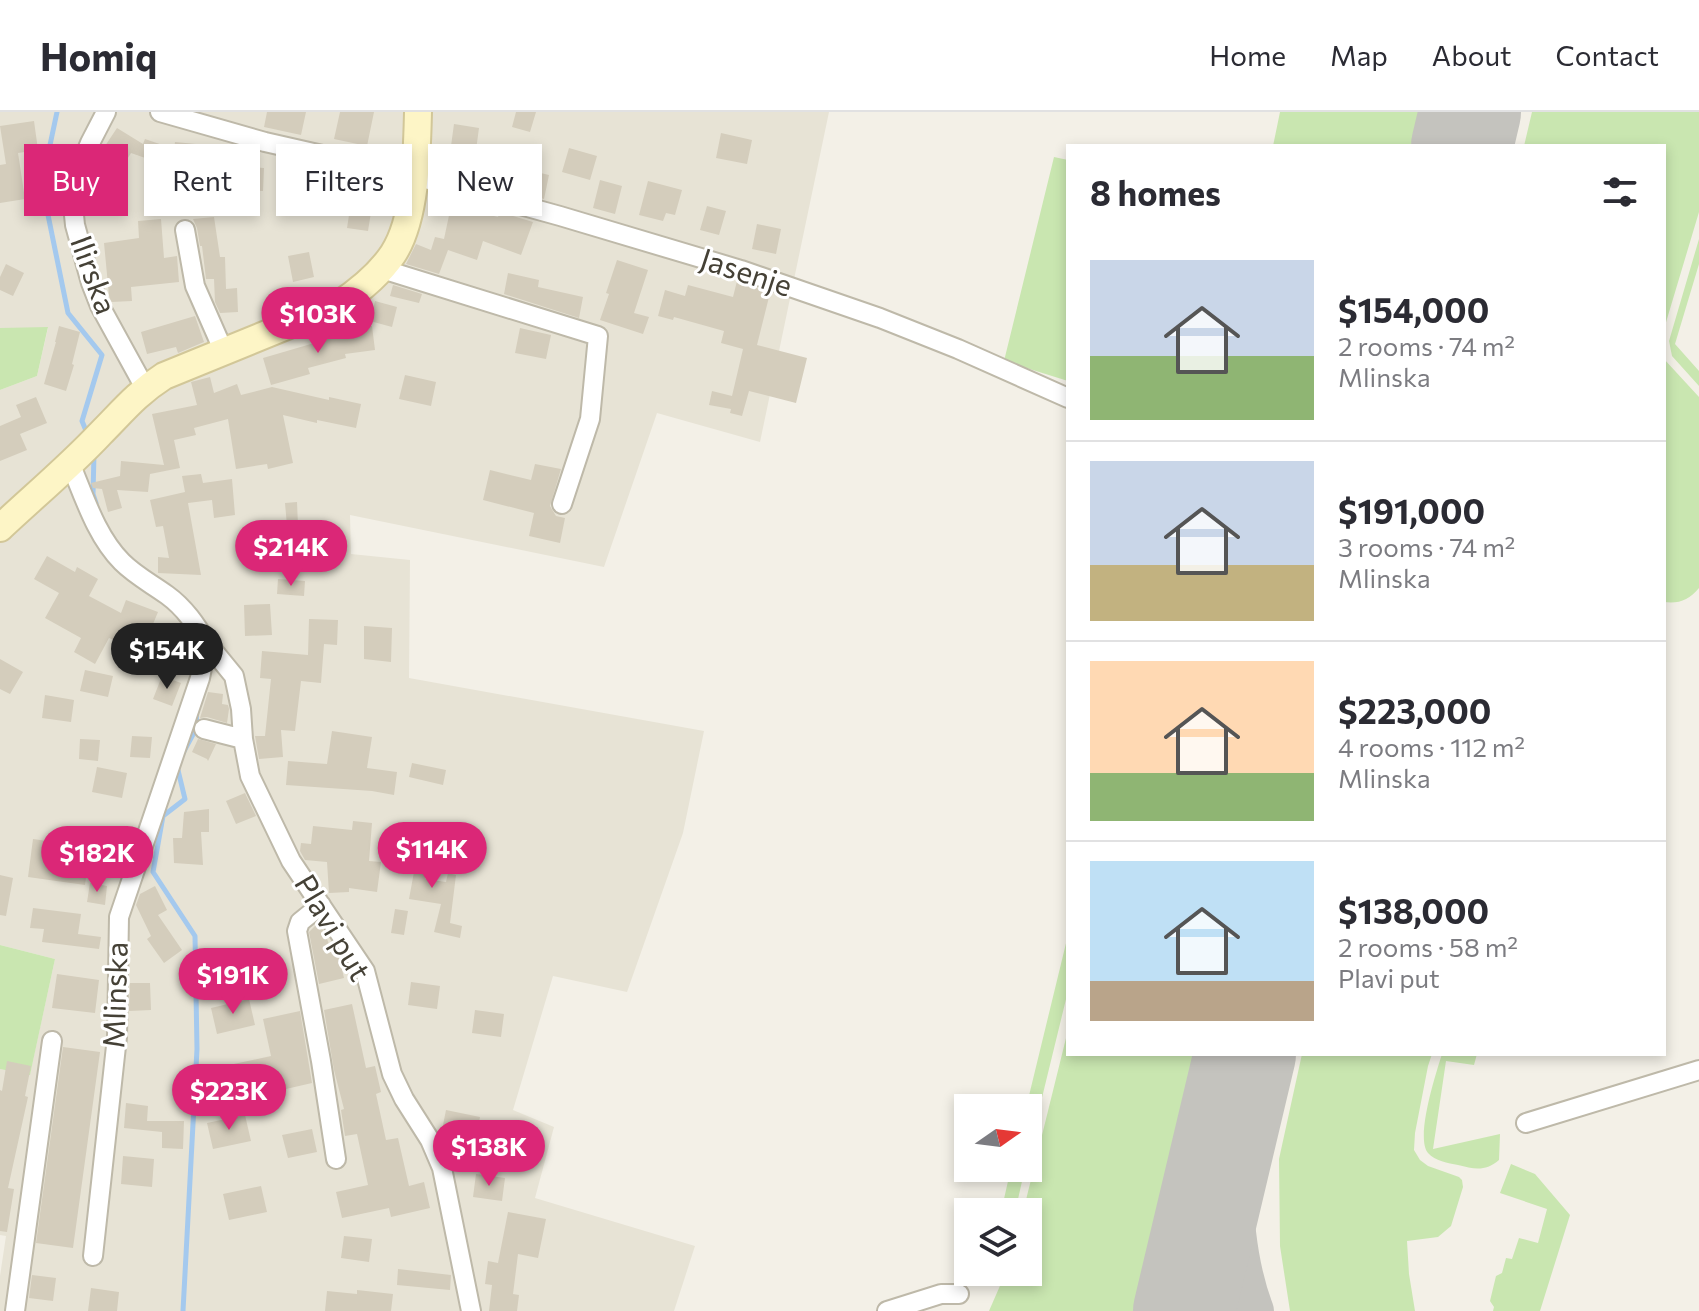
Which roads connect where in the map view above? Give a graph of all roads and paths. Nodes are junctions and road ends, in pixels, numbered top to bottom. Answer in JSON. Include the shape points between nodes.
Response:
{"nodes":[{"id":1,"x":106,"y":112,"type":"edge"},
{"id":2,"x":160,"y":112,"type":"edge"},
{"id":3,"x":418,"y":112,"type":"edge"},
{"id":4,"x":415,"y":176,"type":"junction"},
{"id":5,"x":185,"y":230,"type":"dead end"},
{"id":6,"x":382,"y":269,"type":"junction"},
{"id":7,"x":224,"y":352,"type":"junction"},
{"id":8,"x":145,"y":388,"type":"junction"},
{"id":9,"x":1066,"y":397,"type":"edge"},
{"id":10,"x":85,"y":449,"type":"junction"},
{"id":11,"x":562,"y":504,"type":"dead end"},
{"id":12,"x":0,"y":528,"type":"edge"},
{"id":13,"x":216,"y":652,"type":"junction"},
{"id":14,"x":204,"y":729,"type":"dead end"},
{"id":15,"x":243,"y":739,"type":"junction"},
{"id":16,"x":321,"y":905,"type":"junction"},
{"id":17,"x":52,"y":1041,"type":"dead end"},
{"id":18,"x":1699,"y":1070,"type":"edge"},
{"id":19,"x":1526,"y":1123,"type":"dead end"},
{"id":20,"x":336,"y":1159,"type":"dead end"},
{"id":21,"x":93,"y":1256,"type":"dead end"},
{"id":22,"x":959,"y":1294,"type":"dead end"},
{"id":23,"x":15,"y":1311,"type":"edge"},
{"id":24,"x":471,"y":1311,"type":"edge"},
{"id":25,"x":887,"y":1311,"type":"edge"}],
"edges":[{"from":1,"to":8,"type":"street","name":"Ilirska","via":[[78,172],[75,225],[100,306]]},
{"from":2,"to":4,"type":"street","name":"Jasenje"},
{"from":3,"to":4,"type":"street"},
{"from":4,"to":6,"type":"street","via":[[405,228]]},
{"from":4,"to":9,"type":"street","name":"Jasenje","via":[[741,270],[893,323]]},
{"from":5,"to":7,"type":"street","via":[[195,286]]},
{"from":6,"to":7,"type":"street","via":[[338,305]]},
{"from":6,"to":11,"type":"street","via":[[598,336],[590,419]]},
{"from":7,"to":8,"type":"street"},
{"from":8,"to":10,"type":"street"},
{"from":10,"to":12,"type":"street"},
{"from":10,"to":13,"type":"street","via":[[94,519],[104,540],[121,561],[185,611]]},
{"from":13,"to":15,"type":"street","name":"Plavi put","via":[[234,676]]},
{"from":13,"to":21,"type":"street","name":"Mlinska","via":[[200,678],[119,917],[117,1037]]},
{"from":14,"to":15,"type":"street"},
{"from":15,"to":16,"type":"street","name":"Plavi put","via":[[250,776],[291,861]]},
{"from":16,"to":20,"type":"street","via":[[297,931]]},
{"from":16,"to":24,"type":"street","name":"Plavi put","via":[[365,971],[392,1074],[442,1168]]},
{"from":17,"to":23,"type":"street","name":"Mlinska"},
{"from":18,"to":19,"type":"street"},
{"from":22,"to":25,"type":"street","via":[[941,1294]]}]}
